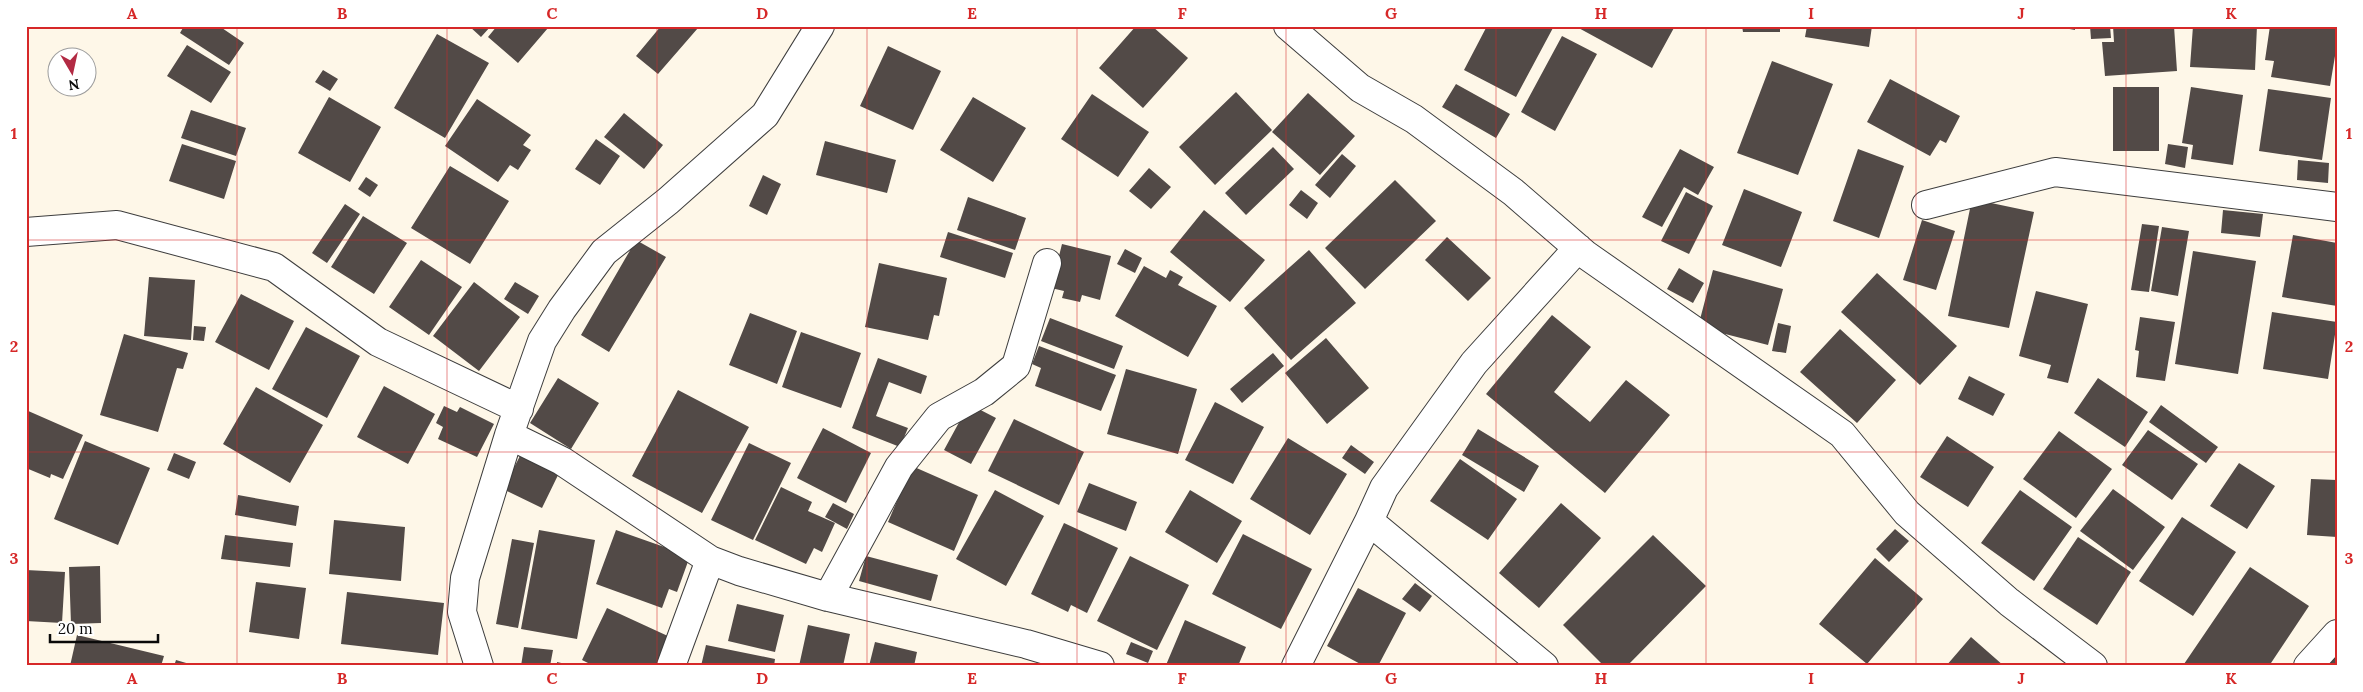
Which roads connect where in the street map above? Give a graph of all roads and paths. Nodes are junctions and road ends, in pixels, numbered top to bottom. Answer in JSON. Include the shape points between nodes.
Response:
{"nodes":[{"id":1,"x":820,"y":26,"type":"edge"},
{"id":2,"x":1288,"y":26,"type":"edge"},
{"id":3,"x":1926,"y":205,"type":"dead end"},
{"id":4,"x":2337,"y":207,"type":"edge"},
{"id":5,"x":26,"y":232,"type":"edge"},
{"id":6,"x":1578,"y":248,"type":"junction"},
{"id":7,"x":1047,"y":263,"type":"dead end"},
{"id":8,"x":518,"y":409,"type":"junction"},
{"id":9,"x":509,"y":434,"type":"junction"},
{"id":10,"x":1368,"y":521,"type":"junction"},
{"id":11,"x":710,"y":560,"type":"junction"},
{"id":12,"x":828,"y":597,"type":"junction"},
{"id":13,"x":2337,"y":634,"type":"edge"},
{"id":14,"x":479,"y":666,"type":"edge"},
{"id":15,"x":671,"y":666,"type":"edge"},
{"id":16,"x":1100,"y":666,"type":"edge"},
{"id":17,"x":1296,"y":666,"type":"edge"},
{"id":18,"x":1544,"y":666,"type":"edge"},
{"id":19,"x":2093,"y":666,"type":"edge"},
{"id":20,"x":2308,"y":666,"type":"edge"}],
"edges":[{"from":1,"to":8,"type":"street","via":[[765,115],[668,201],[604,252],[542,341]]},
{"from":2,"to":6,"type":"street","via":[[1360,88],[1414,119],[1513,192]]},
{"from":3,"to":4,"type":"street","via":[[2055,172]]},
{"from":5,"to":8,"type":"street","via":[[117,225],[274,267],[378,342]]},
{"from":6,"to":10,"type":"street","via":[[1474,363],[1384,488]]},
{"from":6,"to":19,"type":"street","via":[[1842,434],[1907,513],[2009,602]]},
{"from":7,"to":12,"type":"street","via":[[1016,366],[984,392],[939,417],[899,467]]},
{"from":8,"to":9,"type":"street"},
{"from":9,"to":11,"type":"street","via":[[562,461]]},
{"from":9,"to":14,"type":"street","via":[[465,578],[462,612]]},
{"from":10,"to":17,"type":"street"},
{"from":10,"to":18,"type":"street"},
{"from":11,"to":12,"type":"street"},
{"from":11,"to":15,"type":"street"},
{"from":12,"to":16,"type":"street","via":[[1026,644]]},
{"from":13,"to":20,"type":"street"}]}
